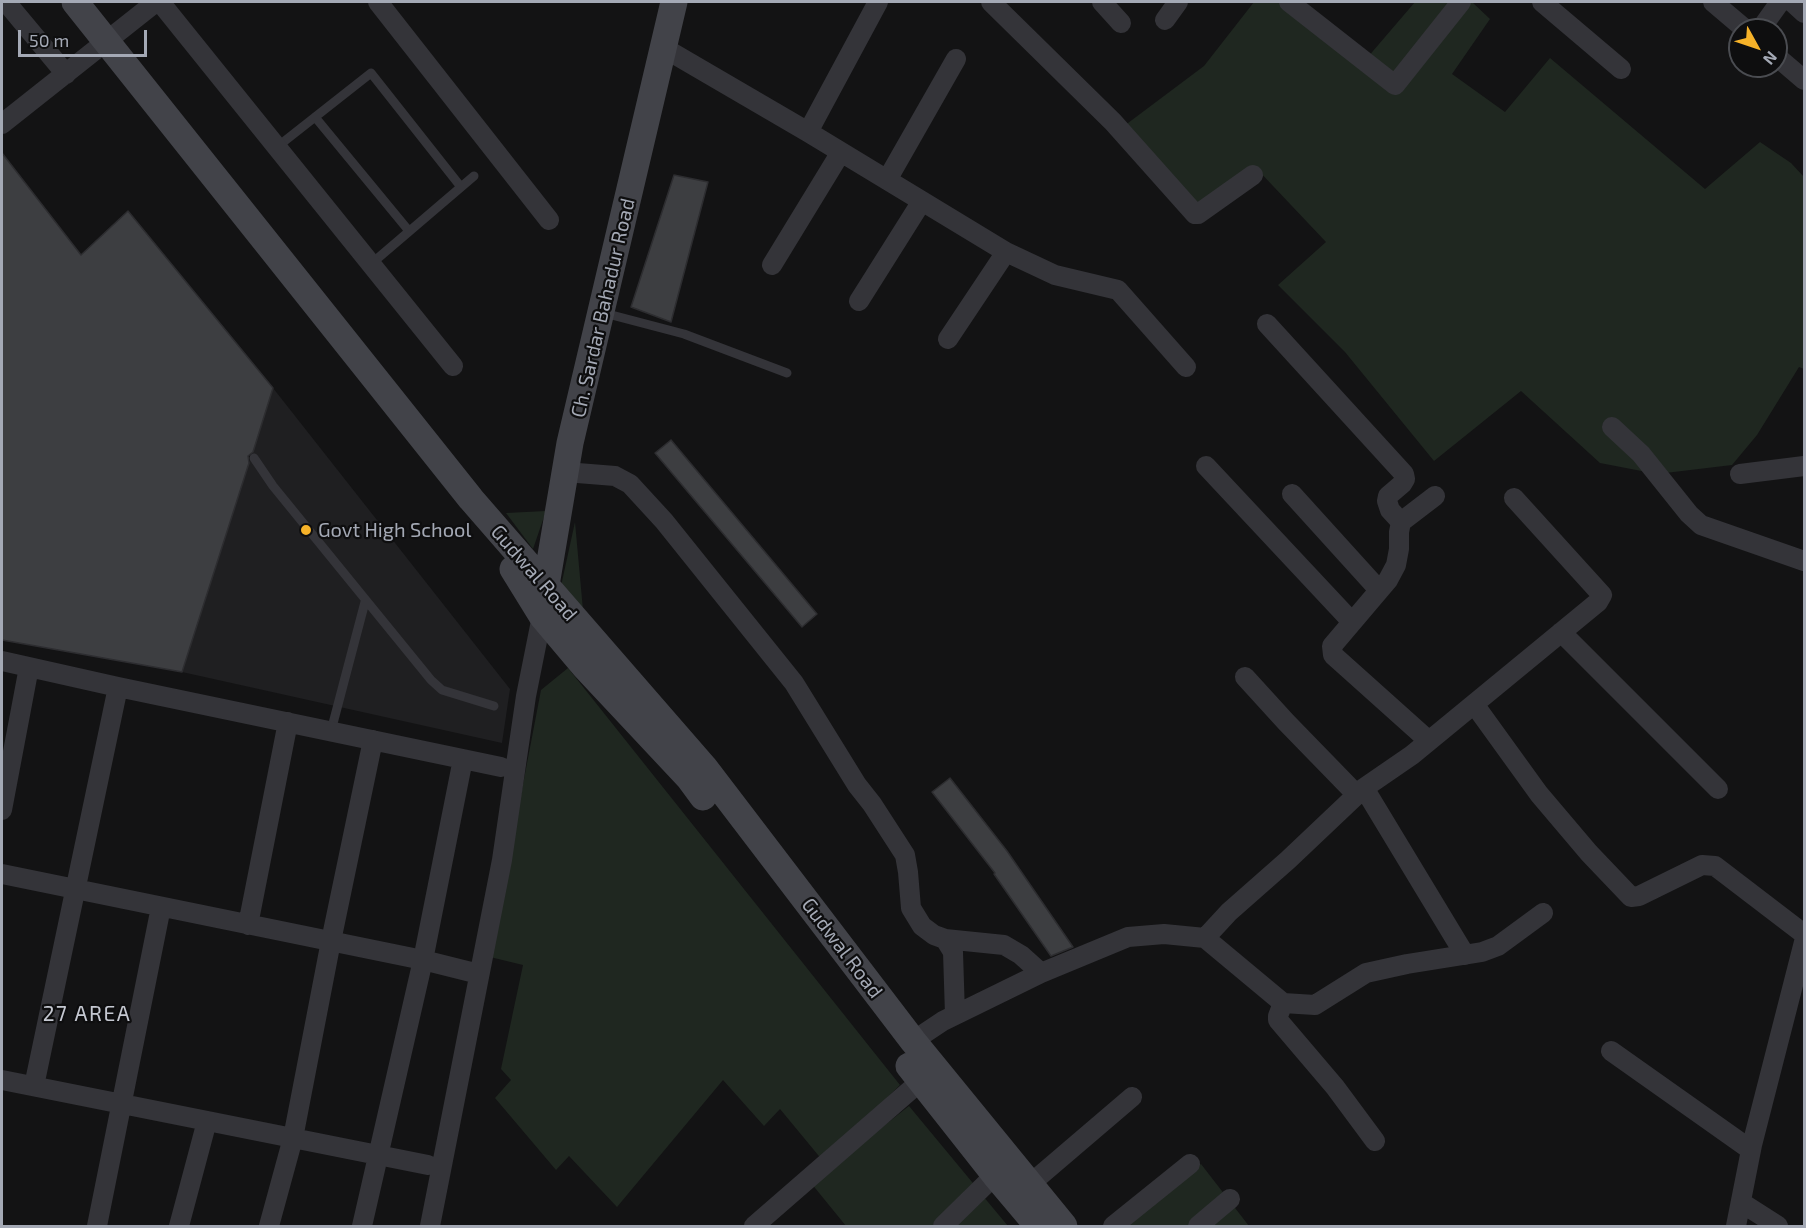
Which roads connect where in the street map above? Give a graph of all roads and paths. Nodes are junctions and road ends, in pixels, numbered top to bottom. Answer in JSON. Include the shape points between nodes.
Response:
{"nodes":[{"id":1,"x":6,"y":2,"type":"edge"},
{"id":2,"x":75,"y":2,"type":"edge"},
{"id":3,"x":158,"y":2,"type":"edge"},
{"id":4,"x":378,"y":2,"type":"edge"},
{"id":5,"x":674,"y":2,"type":"edge"},
{"id":6,"x":878,"y":2,"type":"edge"},
{"id":7,"x":991,"y":2,"type":"edge"},
{"id":8,"x":1102,"y":2,"type":"edge"},
{"id":9,"x":1178,"y":2,"type":"edge"},
{"id":10,"x":1461,"y":2,"type":"edge"},
{"id":11,"x":1542,"y":2,"type":"edge"},
{"id":12,"x":1713,"y":2,"type":"edge"},
{"id":13,"x":1300,"y":5,"type":"edge"},
{"id":14,"x":1795,"y":5,"type":"edge"},
{"id":15,"x":1732,"y":18,"type":"edge"},
{"id":16,"x":1777,"y":18,"type":"edge"},
{"id":17,"x":1165,"y":20,"type":"dead end"},
{"id":18,"x":1121,"y":23,"type":"dead end"},
{"id":19,"x":107,"y":41,"type":"junction"},
{"id":20,"x":664,"y":48,"type":"junction"},
{"id":21,"x":956,"y":59,"type":"dead end"},
{"id":22,"x":1788,"y":66,"type":"edge"},
{"id":23,"x":1622,"y":69,"type":"dead end"},
{"id":24,"x":66,"y":74,"type":"junction"},
{"id":25,"x":1804,"y":80,"type":"edge"},
{"id":26,"x":315,"y":117,"type":"junction"},
{"id":27,"x":2,"y":124,"type":"edge"},
{"id":28,"x":808,"y":132,"type":"junction"},
{"id":29,"x":277,"y":147,"type":"junction"},
{"id":30,"x":842,"y":153,"type":"junction"},
{"id":31,"x":1253,"y":175,"type":"dead end"},
{"id":32,"x":474,"y":176,"type":"dead end"},
{"id":33,"x":887,"y":180,"type":"junction"},
{"id":34,"x":461,"y":187,"type":"junction"},
{"id":35,"x":922,"y":201,"type":"junction"},
{"id":36,"x":549,"y":220,"type":"dead end"},
{"id":37,"x":409,"y":231,"type":"junction"},
{"id":38,"x":1006,"y":252,"type":"junction"},
{"id":39,"x":371,"y":264,"type":"junction"},
{"id":40,"x":772,"y":265,"type":"dead end"},
{"id":41,"x":859,"y":301,"type":"dead end"},
{"id":42,"x":602,"y":312,"type":"junction"},
{"id":43,"x":1267,"y":324,"type":"dead end"},
{"id":44,"x":948,"y":339,"type":"dead end"},
{"id":45,"x":453,"y":366,"type":"dead end"},
{"id":46,"x":1186,"y":367,"type":"dead end"},
{"id":47,"x":787,"y":373,"type":"dead end"},
{"id":48,"x":1612,"y":427,"type":"dead end"},
{"id":49,"x":254,"y":458,"type":"dead end"},
{"id":50,"x":1206,"y":466,"type":"dead end"},
{"id":51,"x":1804,"y":466,"type":"edge"},
{"id":52,"x":565,"y":472,"type":"junction"},
{"id":53,"x":1740,"y":474,"type":"dead end"},
{"id":54,"x":1292,"y":494,"type":"dead end"},
{"id":55,"x":1435,"y":495,"type":"dead end"},
{"id":56,"x":1514,"y":498,"type":"dead end"},
{"id":57,"x":471,"y":499,"type":"junction"},
{"id":58,"x":1401,"y":522,"type":"junction"},
{"id":59,"x":1804,"y":561,"type":"edge"},
{"id":60,"x":545,"y":586,"type":"junction"},
{"id":61,"x":1379,"y":590,"type":"junction"},
{"id":62,"x":366,"y":602,"type":"junction"},
{"id":63,"x":542,"y":616,"type":"junction"},
{"id":64,"x":1352,"y":622,"type":"junction"},
{"id":65,"x":1561,"y":632,"type":"junction"},
{"id":66,"x":2,"y":660,"type":"edge"},
{"id":67,"x":29,"y":667,"type":"junction"},
{"id":68,"x":1245,"y":676,"type":"dead end"},
{"id":69,"x":118,"y":687,"type":"junction"},
{"id":70,"x":1474,"y":704,"type":"junction"},
{"id":71,"x":494,"y":706,"type":"dead end"},
{"id":72,"x":288,"y":722,"type":"junction"},
{"id":73,"x":331,"y":731,"type":"junction"},
{"id":74,"x":373,"y":740,"type":"junction"},
{"id":75,"x":1430,"y":741,"type":"junction"},
{"id":76,"x":463,"y":759,"type":"junction"},
{"id":77,"x":501,"y":767,"type":"dead end"},
{"id":78,"x":1718,"y":789,"type":"dead end"},
{"id":79,"x":1360,"y":791,"type":"junction"},
{"id":80,"x":2,"y":810,"type":"edge"},
{"id":81,"x":2,"y":874,"type":"edge"},
{"id":82,"x":75,"y":889,"type":"junction"},
{"id":83,"x":161,"y":907,"type":"junction"},
{"id":84,"x":1543,"y":913,"type":"dead end"},
{"id":85,"x":248,"y":925,"type":"junction"},
{"id":86,"x":1804,"y":934,"type":"edge"},
{"id":87,"x":1205,"y":938,"type":"junction"},
{"id":88,"x":945,"y":939,"type":"junction"},
{"id":89,"x":331,"y":942,"type":"junction"},
{"id":90,"x":1804,"y":942,"type":"edge"},
{"id":91,"x":1465,"y":955,"type":"junction"},
{"id":92,"x":423,"y":960,"type":"junction"},
{"id":93,"x":471,"y":972,"type":"dead end"},
{"id":94,"x":1041,"y":973,"type":"junction"},
{"id":95,"x":1283,"y":1003,"type":"junction"},
{"id":96,"x":1796,"y":1005,"type":"edge"},
{"id":97,"x":955,"y":1015,"type":"junction"},
{"id":98,"x":913,"y":1041,"type":"junction"},
{"id":99,"x":1611,"y":1051,"type":"dead end"},
{"id":100,"x":928,"y":1075,"type":"junction"},
{"id":101,"x":2,"y":1080,"type":"edge"},
{"id":102,"x":34,"y":1086,"type":"junction"},
{"id":103,"x":1132,"y":1097,"type":"dead end"},
{"id":104,"x":120,"y":1103,"type":"junction"},
{"id":105,"x":207,"y":1121,"type":"junction"},
{"id":106,"x":293,"y":1138,"type":"junction"},
{"id":107,"x":1375,"y":1141,"type":"dead end"},
{"id":108,"x":1751,"y":1150,"type":"junction"},
{"id":109,"x":380,"y":1155,"type":"junction"},
{"id":110,"x":1190,"y":1164,"type":"dead end"},
{"id":111,"x":428,"y":1165,"type":"dead end"},
{"id":112,"x":995,"y":1176,"type":"junction"},
{"id":113,"x":1029,"y":1185,"type":"junction"},
{"id":114,"x":1230,"y":1199,"type":"dead end"},
{"id":115,"x":1742,"y":1203,"type":"junction"},
{"id":116,"x":97,"y":1227,"type":"edge"},
{"id":117,"x":178,"y":1227,"type":"edge"},
{"id":118,"x":269,"y":1227,"type":"edge"},
{"id":119,"x":362,"y":1227,"type":"edge"},
{"id":120,"x":430,"y":1227,"type":"edge"},
{"id":121,"x":754,"y":1227,"type":"edge"},
{"id":122,"x":942,"y":1227,"type":"edge"},
{"id":123,"x":1038,"y":1227,"type":"edge"},
{"id":124,"x":1064,"y":1227,"type":"edge"},
{"id":125,"x":1113,"y":1227,"type":"edge"},
{"id":126,"x":1198,"y":1227,"type":"edge"},
{"id":127,"x":1736,"y":1227,"type":"edge"},
{"id":128,"x":1778,"y":1227,"type":"edge"}],
"edges":[{"from":1,"to":24,"type":"street"},
{"from":2,"to":19,"type":"main road"},
{"from":3,"to":19,"type":"street"},
{"from":3,"to":29,"type":"street"},
{"from":4,"to":36,"type":"street"},
{"from":5,"to":20,"type":"main road","name":"Ch. Sardar Bahadur Road"},
{"from":6,"to":28,"type":"street"},
{"from":7,"to":31,"type":"street","via":[[1113,122],[1195,214]]},
{"from":8,"to":18,"type":"street"},
{"from":9,"to":17,"type":"street"},
{"from":10,"to":13,"type":"street","via":[[1395,85]]},
{"from":11,"to":23,"type":"street"},
{"from":12,"to":15,"type":"street"},
{"from":14,"to":16,"type":"street"},
{"from":19,"to":24,"type":"street"},
{"from":19,"to":57,"type":"main road"},
{"from":20,"to":28,"type":"street"},
{"from":20,"to":42,"type":"main road","name":"Ch. Sardar Bahadur Road"},
{"from":21,"to":33,"type":"street"},
{"from":22,"to":25,"type":"street"},
{"from":24,"to":27,"type":"street"},
{"from":26,"to":29,"type":"lane"},
{"from":26,"to":34,"type":"lane","via":[[371,73]]},
{"from":26,"to":37,"type":"lane"},
{"from":28,"to":30,"type":"street"},
{"from":29,"to":39,"type":"street"},
{"from":30,"to":33,"type":"street"},
{"from":30,"to":40,"type":"street"},
{"from":32,"to":34,"type":"lane"},
{"from":33,"to":35,"type":"street"},
{"from":34,"to":37,"type":"lane"},
{"from":35,"to":38,"type":"street"},
{"from":35,"to":41,"type":"street"},
{"from":37,"to":39,"type":"lane"},
{"from":38,"to":44,"type":"street"},
{"from":38,"to":46,"type":"street","via":[[1055,274],[1118,290]]},
{"from":39,"to":45,"type":"street"},
{"from":42,"to":47,"type":"lane","via":[[684,334]]},
{"from":42,"to":52,"type":"main road","name":"Ch. Sardar Bahadur Road"},
{"from":43,"to":58,"type":"street","via":[[1404,474],[1402,484],[1387,501]]},
{"from":48,"to":59,"type":"street","via":[[1641,454],[1701,525]]},
{"from":49,"to":62,"type":"lane"},
{"from":50,"to":64,"type":"street"},
{"from":51,"to":53,"type":"street"},
{"from":52,"to":60,"type":"main road","name":"Ch. Sardar Bahadur Road"},
{"from":52,"to":88,"type":"street","via":[[615,476],[630,484],[664,521],[794,683],[904,855],[911,908],[922,926]]},
{"from":54,"to":61,"type":"street"},
{"from":55,"to":58,"type":"street"},
{"from":56,"to":65,"type":"street","via":[[1602,595]]},
{"from":57,"to":60,"type":"main road","name":"Gudwal Road"},
{"from":57,"to":63,"type":"main road","name":"Gudwal Road"},
{"from":58,"to":61,"type":"street","via":[[1396,565]]},
{"from":60,"to":63,"type":"main road","name":"Ch. Sardar Bahadur Road"},
{"from":60,"to":98,"type":"main road","name":"Gudwal Road","via":[[704,767]]},
{"from":61,"to":64,"type":"street"},
{"from":62,"to":71,"type":"lane","via":[[442,690]]},
{"from":62,"to":73,"type":"lane"},
{"from":63,"to":100,"type":"main road","name":"Gudwal Road","via":[[689,778]]},
{"from":63,"to":120,"type":"street","via":[[502,860]]},
{"from":64,"to":75,"type":"street","via":[[1332,646],[1333,655]]},
{"from":65,"to":70,"type":"street"},
{"from":65,"to":78,"type":"street"},
{"from":66,"to":67,"type":"street"},
{"from":67,"to":69,"type":"street"},
{"from":67,"to":80,"type":"street"},
{"from":68,"to":79,"type":"street","via":[[1286,722]]},
{"from":69,"to":72,"type":"street"},
{"from":69,"to":82,"type":"street"},
{"from":70,"to":75,"type":"street"},
{"from":70,"to":86,"type":"street","via":[[1539,794],[1631,897],[1702,864],[1715,866]]},
{"from":72,"to":73,"type":"street"},
{"from":72,"to":85,"type":"street"},
{"from":73,"to":74,"type":"street"},
{"from":74,"to":76,"type":"street"},
{"from":74,"to":89,"type":"street"},
{"from":75,"to":79,"type":"street"},
{"from":76,"to":77,"type":"street"},
{"from":76,"to":92,"type":"street"},
{"from":79,"to":87,"type":"street"},
{"from":79,"to":91,"type":"street"},
{"from":81,"to":82,"type":"street"},
{"from":82,"to":83,"type":"street"},
{"from":82,"to":102,"type":"street"},
{"from":83,"to":85,"type":"street"},
{"from":83,"to":104,"type":"street"},
{"from":84,"to":91,"type":"street","via":[[1498,946]]},
{"from":85,"to":89,"type":"street"},
{"from":87,"to":94,"type":"street","via":[[1164,934],[1128,937]]},
{"from":87,"to":95,"type":"street"},
{"from":88,"to":94,"type":"street","via":[[1004,945]]},
{"from":88,"to":97,"type":"street","via":[[953,952]]},
{"from":89,"to":92,"type":"street"},
{"from":89,"to":106,"type":"street"},
{"from":90,"to":96,"type":"street"},
{"from":91,"to":95,"type":"street","via":[[1366,974],[1315,1005]]},
{"from":92,"to":93,"type":"street"},
{"from":92,"to":109,"type":"street"},
{"from":94,"to":97,"type":"street"},
{"from":95,"to":107,"type":"street","via":[[1278,1020]]},
{"from":96,"to":108,"type":"street"},
{"from":97,"to":98,"type":"street"},
{"from":98,"to":100,"type":"main road","name":"Gudwal Road"},
{"from":99,"to":108,"type":"street"},
{"from":100,"to":112,"type":"main road","name":"Gudwal Road"},
{"from":100,"to":113,"type":"main road","name":"Gudwal Road"},
{"from":100,"to":121,"type":"street"},
{"from":101,"to":102,"type":"street"},
{"from":102,"to":104,"type":"street"},
{"from":103,"to":113,"type":"street"},
{"from":104,"to":105,"type":"street"},
{"from":104,"to":116,"type":"street"},
{"from":105,"to":106,"type":"street"},
{"from":105,"to":117,"type":"street"},
{"from":106,"to":109,"type":"street"},
{"from":106,"to":118,"type":"street"},
{"from":108,"to":115,"type":"street"},
{"from":109,"to":111,"type":"street"},
{"from":109,"to":119,"type":"street"},
{"from":110,"to":125,"type":"street"},
{"from":112,"to":122,"type":"street"},
{"from":112,"to":123,"type":"main road","name":"Gudwal Road"},
{"from":113,"to":124,"type":"main road","name":"Gudwal Road"},
{"from":114,"to":126,"type":"street"},
{"from":115,"to":127,"type":"street"},
{"from":115,"to":128,"type":"street"}]}
